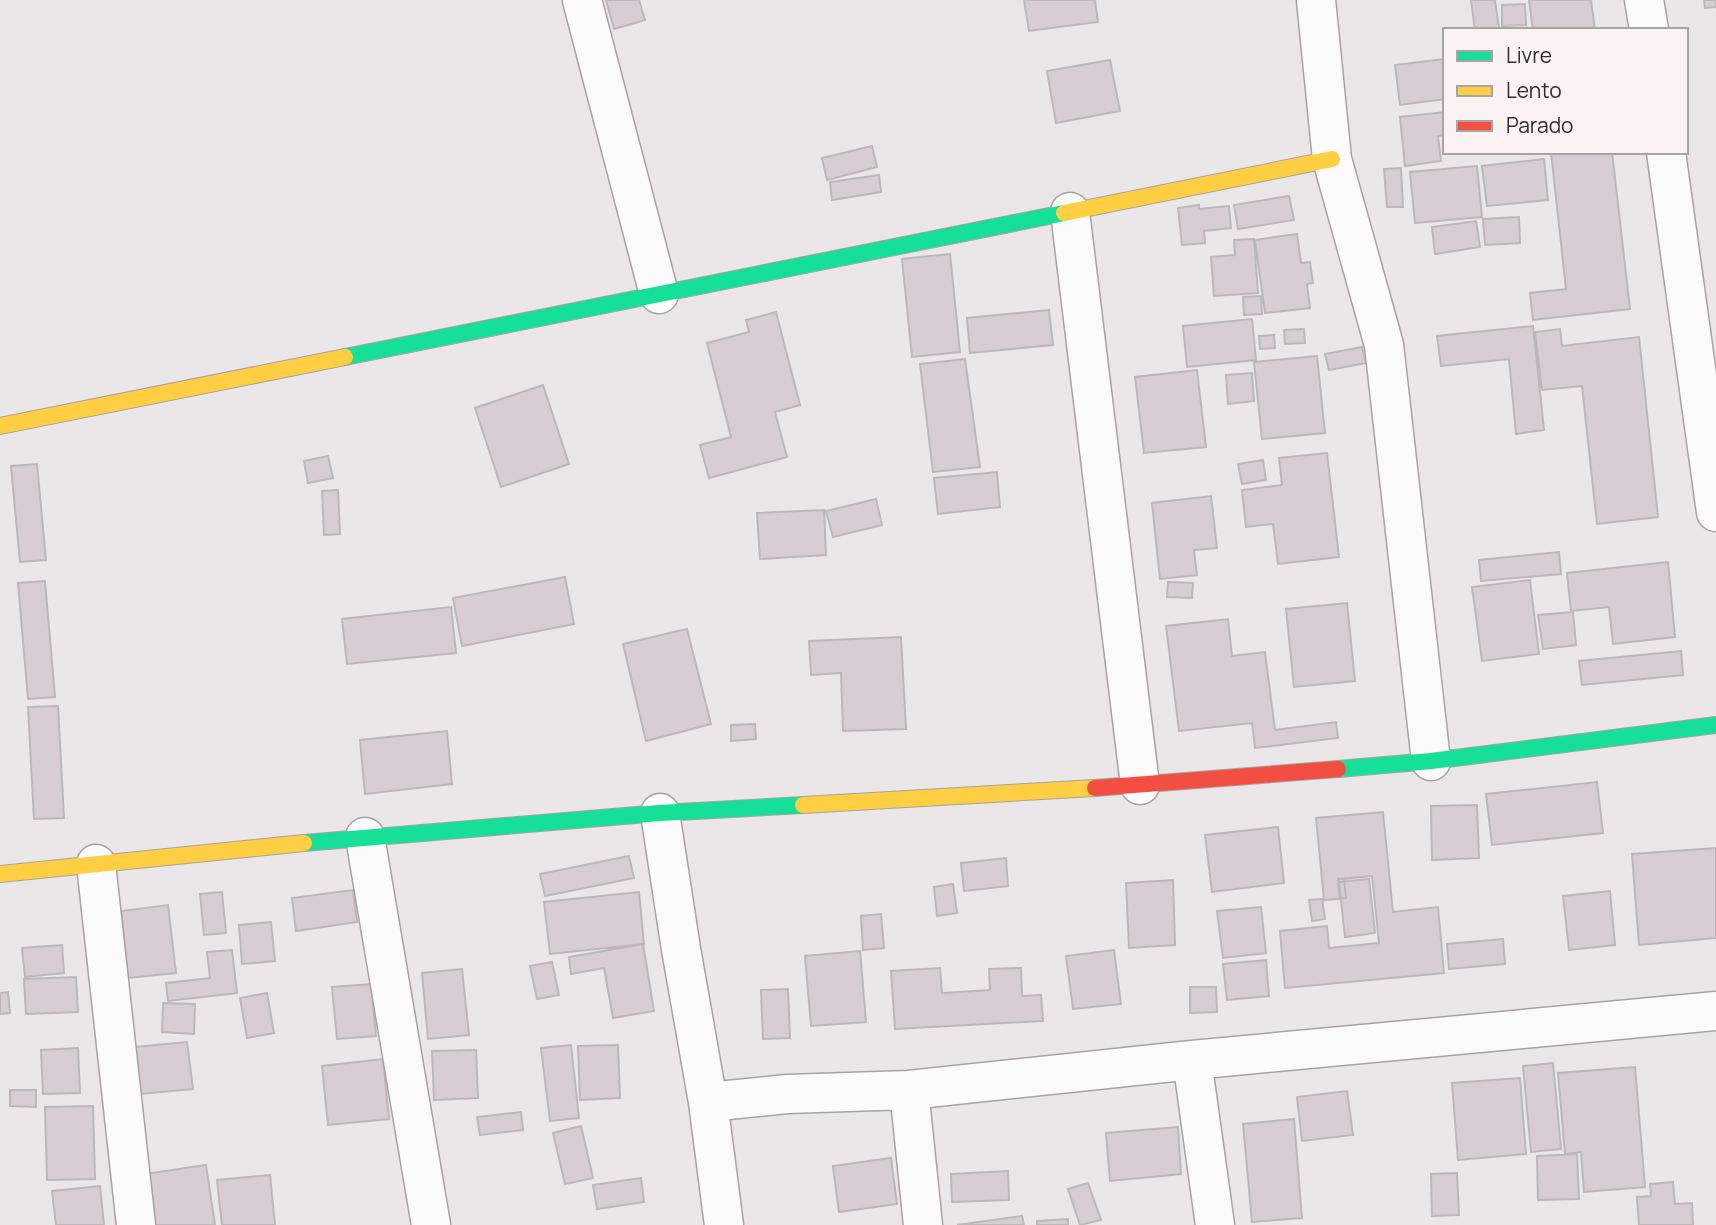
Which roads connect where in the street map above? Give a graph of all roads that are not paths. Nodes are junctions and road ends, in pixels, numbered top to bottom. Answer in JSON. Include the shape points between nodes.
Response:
{"nodes":[{"id":1,"x":582,"y":0,"type":"edge"},
{"id":2,"x":1316,"y":0,"type":"edge"},
{"id":3,"x":1644,"y":0,"type":"edge"},
{"id":4,"x":1649,"y":28,"type":"edge"},
{"id":5,"x":1666,"y":154,"type":"edge"},
{"id":6,"x":1332,"y":159,"type":"junction"},
{"id":7,"x":1070,"y":212,"type":"junction"},
{"id":8,"x":659,"y":294,"type":"junction"},
{"id":9,"x":0,"y":426,"type":"edge"},
{"id":10,"x":1716,"y":512,"type":"edge"},
{"id":11,"x":1716,"y":725,"type":"edge"},
{"id":12,"x":1431,"y":761,"type":"junction"},
{"id":13,"x":1140,"y":785,"type":"junction"},
{"id":14,"x":660,"y":813,"type":"junction"},
{"id":15,"x":365,"y":837,"type":"junction"},
{"id":16,"x":96,"y":864,"type":"junction"},
{"id":17,"x":0,"y":874,"type":"edge"},
{"id":18,"x":1716,"y":1011,"type":"edge"},
{"id":19,"x":1192,"y":1059,"type":"junction"},
{"id":20,"x":909,"y":1090,"type":"junction"},
{"id":21,"x":708,"y":1102,"type":"junction"},
{"id":22,"x":136,"y":1225,"type":"edge"},
{"id":23,"x":431,"y":1225,"type":"edge"},
{"id":24,"x":723,"y":1225,"type":"edge"},
{"id":25,"x":923,"y":1225,"type":"edge"},
{"id":26,"x":1215,"y":1225,"type":"edge"}],
"edges":[{"from":1,"to":8,"type":"street"},
{"from":2,"to":6,"type":"street"},
{"from":3,"to":4,"type":"street"},
{"from":5,"to":10,"type":"street"},
{"from":6,"to":7,"type":"street"},
{"from":6,"to":12,"type":"street","via":[[1384,345]]},
{"from":7,"to":8,"type":"street"},
{"from":7,"to":13,"type":"street"},
{"from":8,"to":9,"type":"street"},
{"from":11,"to":12,"type":"street"},
{"from":12,"to":13,"type":"street"},
{"from":13,"to":14,"type":"street"},
{"from":14,"to":15,"type":"street"},
{"from":14,"to":21,"type":"street"},
{"from":15,"to":16,"type":"street"},
{"from":15,"to":23,"type":"street"},
{"from":16,"to":17,"type":"street"},
{"from":16,"to":22,"type":"street"},
{"from":18,"to":19,"type":"street"},
{"from":19,"to":20,"type":"street"},
{"from":19,"to":26,"type":"street"},
{"from":20,"to":21,"type":"street"},
{"from":20,"to":25,"type":"street"},
{"from":21,"to":24,"type":"street"}]}
